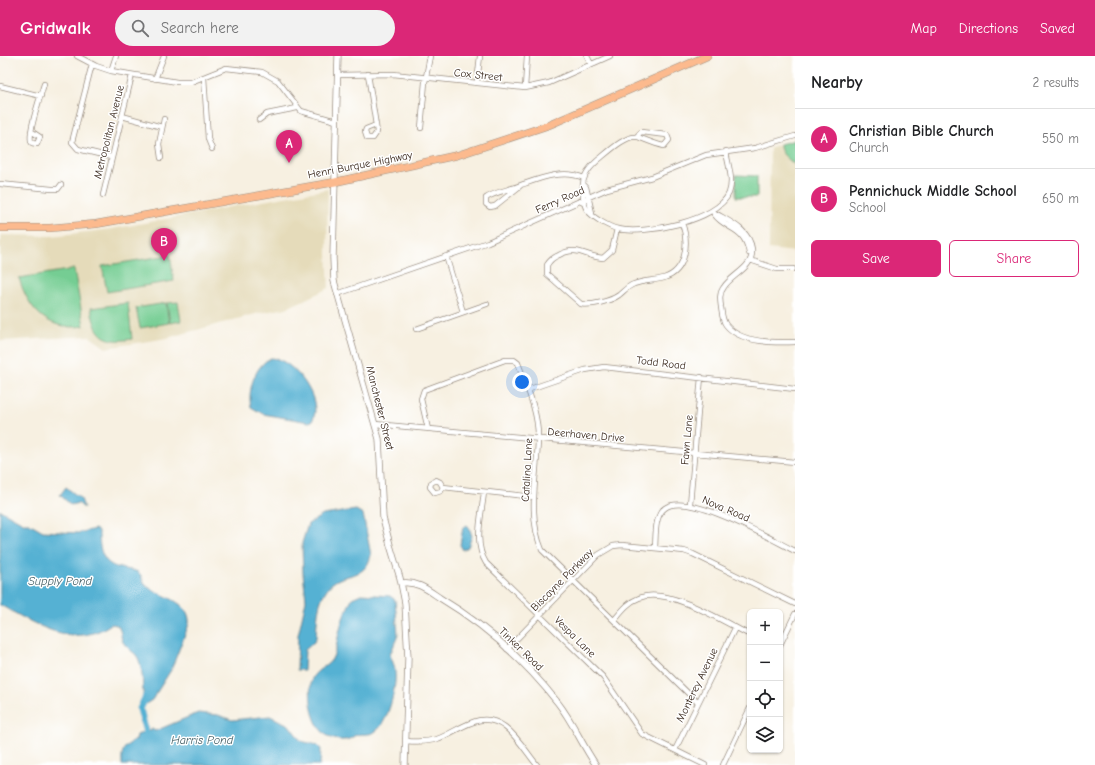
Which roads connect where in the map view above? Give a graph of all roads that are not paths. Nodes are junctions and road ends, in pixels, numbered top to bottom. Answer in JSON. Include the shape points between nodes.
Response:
{"nodes":[{"id":1,"x":77,"y":56,"type":"edge"},
{"id":2,"x":116,"y":56,"type":"edge"},
{"id":3,"x":164,"y":56,"type":"edge"},
{"id":4,"x":338,"y":56,"type":"edge"},
{"id":5,"x":430,"y":56,"type":"edge"},
{"id":6,"x":480,"y":56,"type":"edge"},
{"id":7,"x":527,"y":56,"type":"edge"},
{"id":8,"x":587,"y":56,"type":"edge"},
{"id":9,"x":610,"y":56,"type":"edge"},
{"id":10,"x":707,"y":56,"type":"edge"},
{"id":11,"x":92,"y":64,"type":"junction"},
{"id":12,"x":591,"y":64,"type":"junction"},
{"id":13,"x":111,"y":71,"type":"junction"},
{"id":14,"x":368,"y":74,"type":"junction"},
{"id":15,"x":132,"y":75,"type":"junction"},
{"id":16,"x":338,"y":75,"type":"junction"},
{"id":17,"x":204,"y":77,"type":"junction"},
{"id":18,"x":427,"y":78,"type":"junction"},
{"id":19,"x":155,"y":79,"type":"junction"},
{"id":20,"x":477,"y":83,"type":"junction"},
{"id":21,"x":44,"y":84,"type":"dead end"},
{"id":22,"x":0,"y":86,"type":"edge"},
{"id":23,"x":524,"y":88,"type":"junction"},
{"id":24,"x":41,"y":96,"type":"junction"},
{"id":25,"x":297,"y":108,"type":"junction"},
{"id":26,"x":122,"y":116,"type":"junction"},
{"id":27,"x":164,"y":119,"type":"dead end"},
{"id":28,"x":259,"y":120,"type":"dead end"},
{"id":29,"x":336,"y":121,"type":"junction"},
{"id":30,"x":376,"y":125,"type":"dead end"},
{"id":31,"x":162,"y":127,"type":"junction"},
{"id":32,"x":421,"y":128,"type":"dead end"},
{"id":33,"x":31,"y":131,"type":"dead end"},
{"id":34,"x":637,"y":136,"type":"junction"},
{"id":35,"x":795,"y":136,"type":"edge"},
{"id":36,"x":212,"y":149,"type":"dead end"},
{"id":37,"x":729,"y":151,"type":"junction"},
{"id":38,"x":111,"y":157,"type":"junction"},
{"id":39,"x":161,"y":158,"type":"dead end"},
{"id":40,"x":584,"y":178,"type":"junction"},
{"id":41,"x":335,"y":182,"type":"junction"},
{"id":42,"x":0,"y":184,"type":"edge"},
{"id":43,"x":583,"y":184,"type":"junction"},
{"id":44,"x":61,"y":185,"type":"dead end"},
{"id":45,"x":520,"y":186,"type":"junction"},
{"id":46,"x":103,"y":195,"type":"dead end"},
{"id":47,"x":589,"y":198,"type":"junction"},
{"id":48,"x":583,"y":201,"type":"junction"},
{"id":49,"x":712,"y":211,"type":"junction"},
{"id":50,"x":592,"y":213,"type":"junction"},
{"id":51,"x":682,"y":223,"type":"junction"},
{"id":52,"x":0,"y":228,"type":"edge"},
{"id":53,"x":617,"y":229,"type":"junction"},
{"id":54,"x":446,"y":256,"type":"junction"},
{"id":55,"x":750,"y":260,"type":"junction"},
{"id":56,"x":793,"y":269,"type":"dead end"},
{"id":57,"x":337,"y":294,"type":"junction"},
{"id":58,"x":487,"y":304,"type":"dead end"},
{"id":59,"x":463,"y":312,"type":"junction"},
{"id":60,"x":416,"y":329,"type":"dead end"},
{"id":61,"x":795,"y":342,"type":"edge"},
{"id":62,"x":701,"y":377,"type":"junction"},
{"id":63,"x":795,"y":389,"type":"edge"},
{"id":64,"x":527,"y":390,"type":"junction"},
{"id":65,"x":375,"y":424,"type":"junction"},
{"id":66,"x":428,"y":429,"type":"junction"},
{"id":67,"x":538,"y":440,"type":"junction"},
{"id":68,"x":695,"y":454,"type":"junction"},
{"id":69,"x":795,"y":462,"type":"edge"},
{"id":70,"x":443,"y":487,"type":"dead end"},
{"id":71,"x":484,"y":492,"type":"junction"},
{"id":72,"x":534,"y":497,"type":"junction"},
{"id":73,"x":690,"y":504,"type":"junction"},
{"id":74,"x":655,"y":548,"type":"junction"},
{"id":75,"x":795,"y":551,"type":"edge"},
{"id":76,"x":573,"y":581,"type":"junction"},
{"id":77,"x":402,"y":583,"type":"junction"},
{"id":78,"x":795,"y":604,"type":"edge"},
{"id":79,"x":795,"y":614,"type":"edge"},
{"id":80,"x":540,"y":615,"type":"junction"},
{"id":81,"x":614,"y":620,"type":"junction"},
{"id":82,"x":735,"y":628,"type":"junction"},
{"id":83,"x":747,"y":634,"type":"edge"},
{"id":84,"x":783,"y":639,"type":"edge"},
{"id":85,"x":507,"y":649,"type":"junction"},
{"id":86,"x":698,"y":703,"type":"junction"},
{"id":87,"x":747,"y":714,"type":"edge"},
{"id":88,"x":406,"y":741,"type":"junction"},
{"id":89,"x":675,"y":750,"type":"junction"},
{"id":90,"x":405,"y":765,"type":"edge"},
{"id":91,"x":536,"y":765,"type":"edge"},
{"id":92,"x":596,"y":765,"type":"edge"},
{"id":93,"x":705,"y":765,"type":"edge"},
{"id":94,"x":723,"y":765,"type":"edge"}],
"edges":[{"from":1,"to":11,"type":"street"},
{"from":2,"to":13,"type":"street"},
{"from":3,"to":19,"type":"street"},
{"from":4,"to":16,"type":"street","name":"Manchester Street"},
{"from":5,"to":18,"type":"street"},
{"from":6,"to":20,"type":"street"},
{"from":7,"to":23,"type":"street"},
{"from":8,"to":12,"type":"street"},
{"from":9,"to":12,"type":"street","name":"Cox Street"},
{"from":10,"to":41,"type":"main road","name":"Henri Burque Highway","via":[[588,110],[510,139],[445,158]]},
{"from":11,"to":13,"type":"street"},
{"from":11,"to":38,"type":"street","via":[[72,137],[74,146],[78,149]]},
{"from":12,"to":23,"type":"street","name":"Cox Street","via":[[549,83]]},
{"from":13,"to":15,"type":"street"},
{"from":14,"to":16,"type":"street","name":"Cox Street"},
{"from":14,"to":18,"type":"street","name":"Cox Street"},
{"from":14,"to":30,"type":"street"},
{"from":15,"to":19,"type":"street"},
{"from":15,"to":26,"type":"street","name":"Metropolitan Avenue"},
{"from":16,"to":29,"type":"street","name":"Manchester Street"},
{"from":17,"to":19,"type":"street","via":[[186,83]]},
{"from":17,"to":25,"type":"street","via":[[226,68],[267,74],[278,81]]},
{"from":17,"to":36,"type":"street","via":[[208,139]]},
{"from":18,"to":20,"type":"street","name":"Cox Street"},
{"from":18,"to":32,"type":"street"},
{"from":20,"to":23,"type":"street","name":"Cox Street"},
{"from":21,"to":24,"type":"street"},
{"from":22,"to":24,"type":"street"},
{"from":24,"to":33,"type":"street"},
{"from":25,"to":28,"type":"street","via":[[267,114]]},
{"from":25,"to":29,"type":"street","via":[[308,114]]},
{"from":26,"to":31,"type":"street"},
{"from":26,"to":38,"type":"street","name":"Metropolitan Avenue"},
{"from":27,"to":31,"type":"street"},
{"from":29,"to":41,"type":"street","name":"Manchester Street"},
{"from":31,"to":39,"type":"street","via":[[159,144]]},
{"from":34,"to":34,"type":"street","via":[[662,146],[669,140],[663,133],[641,132]]},
{"from":34,"to":40,"type":"street","via":[[616,145],[589,168]]},
{"from":35,"to":37,"type":"street","name":"Ferry Road","via":[[756,148]]},
{"from":37,"to":47,"type":"street","name":"Ferry Road","via":[[706,156],[652,177],[607,189]]},
{"from":37,"to":49,"type":"street","via":[[729,192],[722,203]]},
{"from":38,"to":46,"type":"street","name":"Metropolitan Avenue"},
{"from":40,"to":43,"type":"street"},
{"from":40,"to":45,"type":"street","via":[[574,174],[547,176]]},
{"from":41,"to":52,"type":"main road","name":"Henri Burque Highway","via":[[96,224],[50,228]]},
{"from":41,"to":57,"type":"street","name":"Manchester Street","via":[[333,258]]},
{"from":42,"to":44,"type":"street","via":[[52,189],[58,189]]},
{"from":43,"to":47,"type":"street"},
{"from":43,"to":48,"type":"street"},
{"from":45,"to":45,"type":"street","via":[[491,194],[485,199],[486,204],[495,206]]},
{"from":47,"to":48,"type":"street","name":"Ferry Road"},
{"from":47,"to":50,"type":"street"},
{"from":48,"to":50,"type":"street"},
{"from":48,"to":54,"type":"street","name":"Ferry Road","via":[[488,242]]},
{"from":49,"to":51,"type":"street"},
{"from":49,"to":55,"type":"street","via":[[744,232],[751,245]]},
{"from":50,"to":53,"type":"street"},
{"from":51,"to":53,"type":"street","via":[[658,228]]},
{"from":51,"to":53,"type":"street","via":[[686,234],[686,248],[680,266],[671,275],[634,284],[610,299],[581,304],[547,274],[547,265],[552,258],[570,250],[603,258],[612,250]]},
{"from":54,"to":57,"type":"street","name":"Ferry Road"},
{"from":54,"to":59,"type":"street"},
{"from":55,"to":56,"type":"street","via":[[777,269]]},
{"from":55,"to":61,"type":"street","via":[[724,286],[721,293],[724,321],[734,331],[758,341]]},
{"from":57,"to":65,"type":"street","name":"Manchester Street"},
{"from":58,"to":59,"type":"street"},
{"from":59,"to":60,"type":"street"},
{"from":62,"to":63,"type":"street","name":"Todd Road"},
{"from":62,"to":64,"type":"street","name":"Todd Road","via":[[604,367],[585,370]]},
{"from":62,"to":68,"type":"street","name":"Fawn Lane"},
{"from":64,"to":66,"type":"street","name":"Catalina Lane","via":[[518,363],[509,359],[427,388],[421,394],[421,399]]},
{"from":64,"to":67,"type":"street","name":"Catalina Lane","via":[[536,415]]},
{"from":65,"to":66,"type":"street","name":"Deerhaven Drive"},
{"from":65,"to":77,"type":"street","name":"Manchester Street","via":[[381,450],[384,518]]},
{"from":66,"to":67,"type":"street","name":"Deerhaven Drive"},
{"from":67,"to":68,"type":"street","name":"Deerhaven Drive"},
{"from":67,"to":72,"type":"street","name":"Catalina Lane"},
{"from":68,"to":69,"type":"street","name":"Deerhaven Drive"},
{"from":68,"to":73,"type":"street","name":"Fawn Lane"},
{"from":70,"to":71,"type":"street"},
{"from":71,"to":72,"type":"street"},
{"from":71,"to":80,"type":"street","name":"Vespa Lane","via":[[480,541],[482,555],[489,566]]},
{"from":72,"to":76,"type":"street","name":"Catalina Lane","via":[[536,533],[542,550]]},
{"from":73,"to":74,"type":"street","name":"Nova Road","via":[[674,504],[661,513],[657,522]]},
{"from":73,"to":75,"type":"street","name":"Nova Road","via":[[709,510]]},
{"from":74,"to":76,"type":"street","name":"Biscayne Parkway","via":[[613,546],[598,555]]},
{"from":74,"to":78,"type":"street","name":"Biscayne Parkway","via":[[693,554]]},
{"from":76,"to":80,"type":"street","name":"Biscayne Parkway"},
{"from":76,"to":81,"type":"street","name":"Catalina Lane"},
{"from":77,"to":85,"type":"street","name":"Tinker Road","via":[[413,583],[423,587],[460,610]]},
{"from":77,"to":88,"type":"street","name":"Manchester Street","via":[[407,631]]},
{"from":79,"to":84,"type":"street"},
{"from":80,"to":85,"type":"street","name":"Biscayne Parkway"},
{"from":80,"to":89,"type":"street","name":"Vespa Lane","via":[[603,677],[642,734]]},
{"from":81,"to":82,"type":"street","via":[[632,602],[640,598],[658,596],[680,602]]},
{"from":81,"to":86,"type":"street","name":"Catalina Lane"},
{"from":82,"to":83,"type":"street"},
{"from":82,"to":86,"type":"street","name":"Monterey Avenue"},
{"from":85,"to":92,"type":"street","name":"Tinker Road","via":[[558,703]]},
{"from":86,"to":89,"type":"street","name":"Monterey Avenue"},
{"from":87,"to":94,"type":"street"},
{"from":88,"to":90,"type":"street","name":"Manchester Street"},
{"from":88,"to":91,"type":"street","via":[[432,740],[472,721],[489,720],[498,722],[509,730]]},
{"from":89,"to":93,"type":"street","name":"Vespa Lane"}]}
